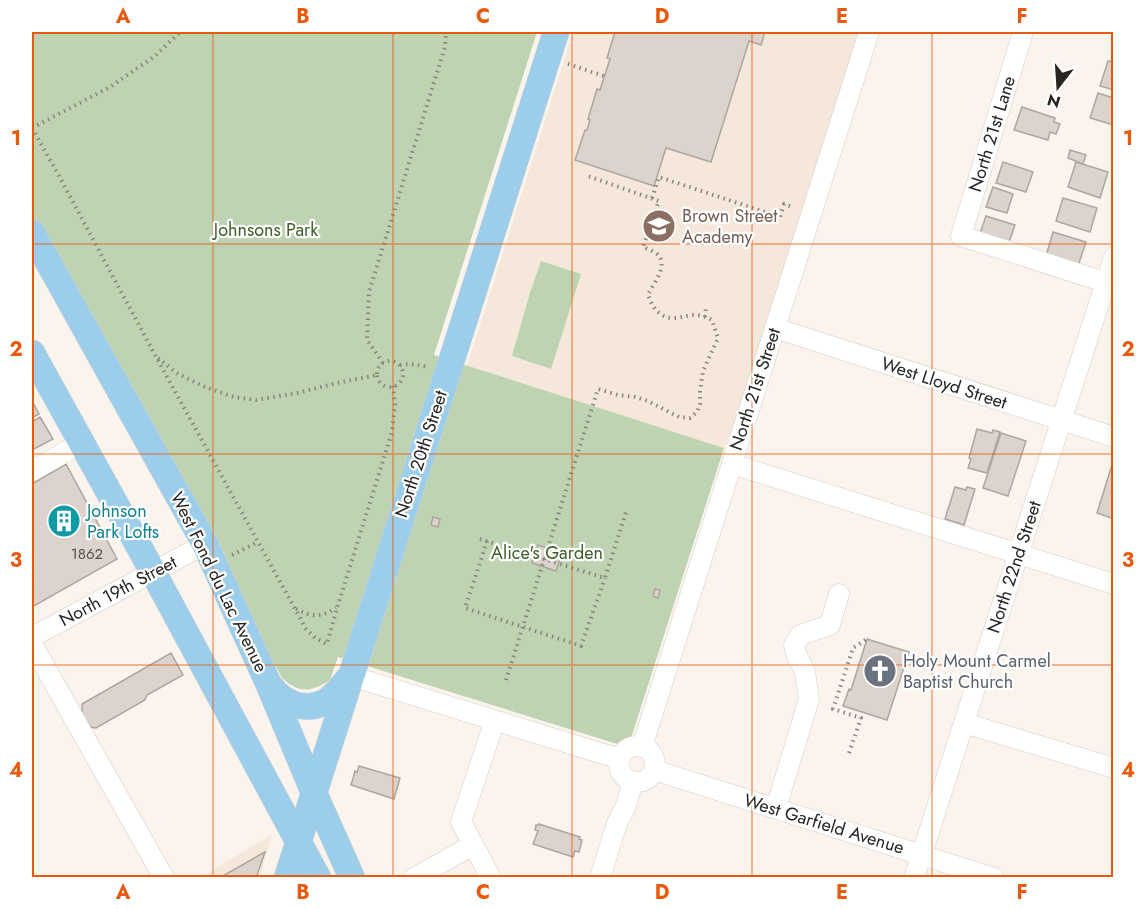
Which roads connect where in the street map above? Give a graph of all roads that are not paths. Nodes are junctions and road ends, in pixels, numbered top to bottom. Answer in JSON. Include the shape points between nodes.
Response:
{"nodes":[{"id":1,"x":556,"y":32,"type":"edge"},
{"id":2,"x":869,"y":32,"type":"edge"},
{"id":3,"x":1023,"y":32,"type":"edge"},
{"id":4,"x":32,"y":233,"type":"edge"},
{"id":5,"x":1113,"y":257,"type":"edge"},
{"id":6,"x":1109,"y":284,"type":"edge"},
{"id":7,"x":775,"y":328,"type":"junction"},
{"id":8,"x":32,"y":353,"type":"edge"},
{"id":9,"x":1061,"y":420,"type":"junction"},
{"id":10,"x":1113,"y":437,"type":"edge"},
{"id":11,"x":81,"y":443,"type":"junction"},
{"id":12,"x":732,"y":464,"type":"junction"},
{"id":13,"x":32,"y":471,"type":"edge"},
{"id":14,"x":205,"y":544,"type":"junction"},
{"id":15,"x":1018,"y":553,"type":"junction"},
{"id":16,"x":153,"y":572,"type":"junction"},
{"id":17,"x":1113,"y":584,"type":"edge"},
{"id":18,"x":839,"y":594,"type":"dead end"},
{"id":19,"x":32,"y":637,"type":"edge"},
{"id":20,"x":32,"y":644,"type":"edge"},
{"id":21,"x":351,"y":676,"type":"junction"},
{"id":22,"x":269,"y":685,"type":"junction"},
{"id":23,"x":495,"y":720,"type":"junction"},
{"id":24,"x":964,"y":723,"type":"junction"},
{"id":25,"x":642,"y":747,"type":"junction"},
{"id":26,"x":620,"y":759,"type":"junction"},
{"id":27,"x":1113,"y":765,"type":"edge"},
{"id":28,"x":654,"y":770,"type":"junction"},
{"id":29,"x":633,"y":782,"type":"junction"},
{"id":30,"x":314,"y":793,"type":"junction"},
{"id":31,"x":776,"y":808,"type":"junction"},
{"id":32,"x":299,"y":844,"type":"junction"},
{"id":33,"x":473,"y":845,"type":"junction"},
{"id":34,"x":922,"y":854,"type":"junction"},
{"id":35,"x":165,"y":878,"type":"edge"},
{"id":36,"x":287,"y":878,"type":"edge"},
{"id":37,"x":318,"y":878,"type":"edge"},
{"id":38,"x":352,"y":878,"type":"edge"},
{"id":39,"x":414,"y":878,"type":"edge"},
{"id":40,"x":491,"y":878,"type":"edge"},
{"id":41,"x":600,"y":878,"type":"edge"},
{"id":42,"x":914,"y":878,"type":"edge"},
{"id":43,"x":994,"y":878,"type":"edge"}],
"edges":[{"from":1,"to":21,"type":"main road","name":"North 20th Street"},
{"from":2,"to":7,"type":"street","name":"North 21st Street"},
{"from":3,"to":6,"type":"street","name":"North 21st Lane","via":[[960,236]]},
{"from":4,"to":14,"type":"main road","name":"West Fond du Lac Avenue"},
{"from":5,"to":6,"type":"street","name":"North 22nd Street"},
{"from":6,"to":9,"type":"street","name":"North 22nd Street"},
{"from":7,"to":9,"type":"street","name":"West Lloyd Street"},
{"from":7,"to":12,"type":"street","name":"North 21st Street"},
{"from":8,"to":11,"type":"main road"},
{"from":9,"to":10,"type":"street","name":"West Lloyd Street"},
{"from":9,"to":15,"type":"street","name":"North 22nd Street"},
{"from":11,"to":13,"type":"street"},
{"from":11,"to":16,"type":"main road"},
{"from":12,"to":15,"type":"street"},
{"from":12,"to":25,"type":"street","name":"North 21st Street"},
{"from":14,"to":16,"type":"street","name":"North 19th Street"},
{"from":14,"to":22,"type":"main road","name":"West Fond du Lac Avenue"},
{"from":15,"to":17,"type":"street"},
{"from":15,"to":24,"type":"street","name":"North 22nd Street"},
{"from":16,"to":19,"type":"street","name":"North 19th Street"},
{"from":16,"to":32,"type":"main road"},
{"from":18,"to":31,"type":"street","via":[[830,625],[800,634],[794,645],[805,672],[809,699]]},
{"from":20,"to":35,"type":"street"},
{"from":21,"to":22,"type":"main road","via":[[326,701],[314,705],[290,703]]},
{"from":21,"to":23,"type":"street"},
{"from":21,"to":30,"type":"main road","name":"North 20th Street"},
{"from":22,"to":30,"type":"main road","name":"West Fond du Lac Avenue"},
{"from":23,"to":26,"type":"street"},
{"from":23,"to":33,"type":"street","via":[[461,822]]},
{"from":24,"to":27,"type":"street"},
{"from":24,"to":34,"type":"street","name":"North 22nd Street"},
{"from":25,"to":26,"type":"street","via":[[627,750]]},
{"from":25,"to":28,"type":"street","via":[[654,759]]},
{"from":26,"to":29,"type":"street","via":[[620,770]]},
{"from":28,"to":29,"type":"street","via":[[648,779]]},
{"from":28,"to":31,"type":"street","name":"West Garfield Avenue"},
{"from":29,"to":41,"type":"street"},
{"from":30,"to":32,"type":"main road","name":"North 20th Street"},
{"from":30,"to":38,"type":"main road","name":"West Fond du Lac Avenue"},
{"from":31,"to":34,"type":"street","name":"West Garfield Avenue"},
{"from":32,"to":36,"type":"main road","name":"North 20th Street"},
{"from":32,"to":37,"type":"main road"},
{"from":33,"to":39,"type":"street"},
{"from":33,"to":40,"type":"street"},
{"from":34,"to":42,"type":"street","name":"North 22nd Street"},
{"from":34,"to":43,"type":"street","name":"West Garfield Avenue"}]}
